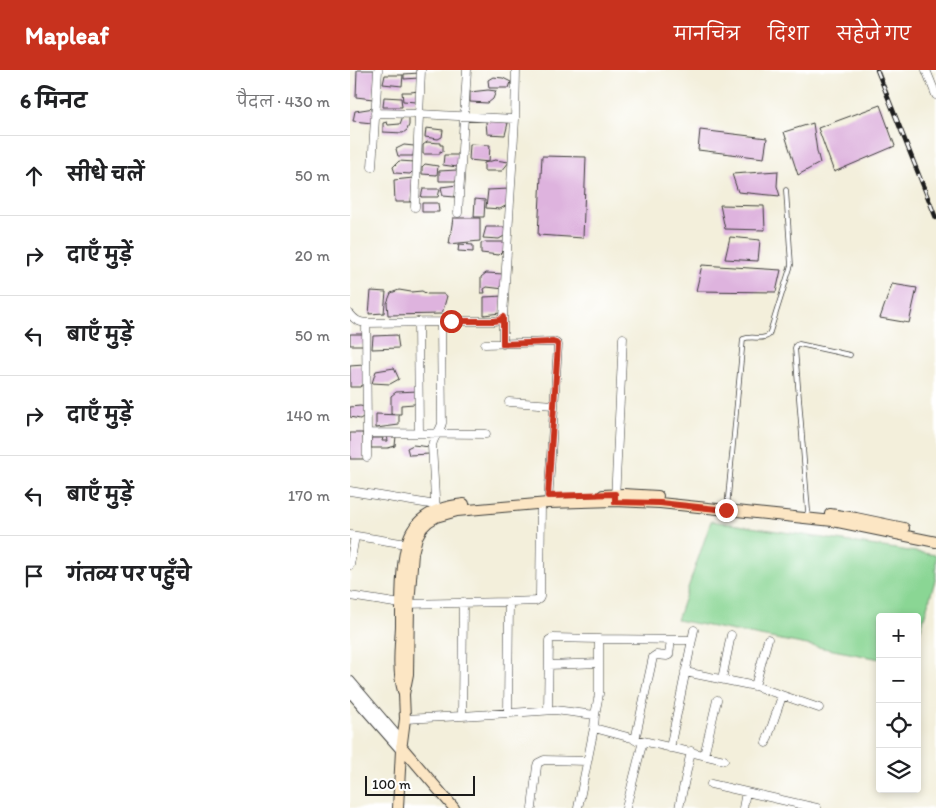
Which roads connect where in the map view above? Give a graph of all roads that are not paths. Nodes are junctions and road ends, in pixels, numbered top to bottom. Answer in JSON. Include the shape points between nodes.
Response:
{"nodes":[{"id":1,"x":378,"y":70,"type":"edge"},
{"id":2,"x":421,"y":70,"type":"edge"},
{"id":3,"x":467,"y":70,"type":"edge"},
{"id":4,"x":516,"y":70,"type":"edge"},
{"id":5,"x":926,"y":70,"type":"edge"},
{"id":6,"x":933,"y":82,"type":"edge"},
{"id":7,"x":936,"y":95,"type":"edge"},
{"id":8,"x":375,"y":113,"type":"junction"},
{"id":9,"x":418,"y":114,"type":"junction"},
{"id":10,"x":465,"y":116,"type":"junction"},
{"id":11,"x":515,"y":119,"type":"junction"},
{"id":12,"x":372,"y":167,"type":"dead end"},
{"id":13,"x":786,"y":190,"type":"dead end"},
{"id":14,"x":415,"y":207,"type":"dead end"},
{"id":15,"x":458,"y":213,"type":"dead end"},
{"id":16,"x":350,"y":314,"type":"edge"},
{"id":17,"x":503,"y":317,"type":"junction"},
{"id":18,"x":418,"y":322,"type":"junction"},
{"id":19,"x":442,"y":322,"type":"junction"},
{"id":20,"x":366,"y":323,"type":"junction"},
{"id":21,"x":623,"y":338,"type":"dead end"},
{"id":22,"x":485,"y":344,"type":"dead end"},
{"id":23,"x":503,"y":344,"type":"junction"},
{"id":24,"x":850,"y":355,"type":"dead end"},
{"id":25,"x":509,"y":402,"type":"dead end"},
{"id":26,"x":554,"y":404,"type":"junction"},
{"id":27,"x":367,"y":433,"type":"junction"},
{"id":28,"x":420,"y":433,"type":"junction"},
{"id":29,"x":437,"y":434,"type":"junction"},
{"id":30,"x":486,"y":434,"type":"dead end"},
{"id":31,"x":367,"y":457,"type":"dead end"},
{"id":32,"x":350,"y":491,"type":"edge"},
{"id":33,"x":615,"y":498,"type":"junction"},
{"id":34,"x":546,"y":501,"type":"junction"},
{"id":35,"x":727,"y":507,"type":"junction"},
{"id":36,"x":436,"y":511,"type":"junction"},
{"id":37,"x":807,"y":515,"type":"junction"},
{"id":38,"x":352,"y":535,"type":"edge"},
{"id":39,"x":936,"y":535,"type":"edge"},
{"id":40,"x":936,"y":542,"type":"edge"},
{"id":41,"x":407,"y":544,"type":"junction"},
{"id":42,"x":350,"y":565,"type":"edge"},
{"id":43,"x":350,"y":596,"type":"edge"},
{"id":44,"x":463,"y":602,"type":"junction"},
{"id":45,"x":509,"y":602,"type":"junction"},
{"id":46,"x":405,"y":604,"type":"junction"},
{"id":47,"x":694,"y":630,"type":"dead end"},
{"id":48,"x":731,"y":634,"type":"dead end"},
{"id":49,"x":768,"y":639,"type":"dead end"},
{"id":50,"x":599,"y":640,"type":"junction"},
{"id":51,"x":671,"y":640,"type":"junction"},
{"id":52,"x":692,"y":640,"type":"junction"},
{"id":53,"x":599,"y":663,"type":"junction"},
{"id":54,"x":549,"y":665,"type":"junction"},
{"id":55,"x":685,"y":672,"type":"junction"},
{"id":56,"x":722,"y":679,"type":"junction"},
{"id":57,"x":350,"y":681,"type":"edge"},
{"id":58,"x":755,"y":686,"type":"junction"},
{"id":59,"x":350,"y":692,"type":"edge"},
{"id":60,"x":782,"y":696,"type":"junction"},
{"id":61,"x":717,"y":700,"type":"dead end"},
{"id":62,"x":819,"y":708,"type":"dead end"},
{"id":63,"x":548,"y":710,"type":"junction"},
{"id":64,"x":508,"y":713,"type":"junction"},
{"id":65,"x":596,"y":715,"type":"junction"},
{"id":66,"x":462,"y":716,"type":"junction"},
{"id":67,"x":405,"y":718,"type":"junction"},
{"id":68,"x":594,"y":728,"type":"junction"},
{"id":69,"x":639,"y":741,"type":"junction"},
{"id":70,"x":766,"y":743,"type":"dead end"},
{"id":71,"x":401,"y":746,"type":"junction"},
{"id":72,"x":670,"y":748,"type":"junction"},
{"id":73,"x":690,"y":752,"type":"junction"},
{"id":74,"x":704,"y":755,"type":"junction"},
{"id":75,"x":724,"y":760,"type":"dead end"},
{"id":76,"x":587,"y":761,"type":"junction"},
{"id":77,"x":711,"y":784,"type":"dead end"},
{"id":78,"x":746,"y":792,"type":"junction"},
{"id":79,"x":398,"y":808,"type":"edge"},
{"id":80,"x":454,"y":808,"type":"edge"},
{"id":81,"x":532,"y":808,"type":"edge"},
{"id":82,"x":578,"y":808,"type":"edge"},
{"id":83,"x":626,"y":808,"type":"edge"},
{"id":84,"x":679,"y":808,"type":"edge"},
{"id":85,"x":742,"y":808,"type":"edge"},
{"id":86,"x":815,"y":808,"type":"edge"}],
"edges":[{"from":1,"to":8,"type":"street"},
{"from":2,"to":9,"type":"street"},
{"from":3,"to":10,"type":"street"},
{"from":4,"to":11,"type":"street"},
{"from":5,"to":6,"type":"street"},
{"from":6,"to":7,"type":"street"},
{"from":8,"to":9,"type":"street"},
{"from":8,"to":12,"type":"street"},
{"from":9,"to":10,"type":"street"},
{"from":9,"to":14,"type":"street"},
{"from":10,"to":11,"type":"street"},
{"from":10,"to":15,"type":"street"},
{"from":11,"to":17,"type":"street"},
{"from":13,"to":35,"type":"lane","via":[[791,265],[769,335],[766,338],[743,339]]},
{"from":16,"to":20,"type":"street","via":[[358,322]]},
{"from":17,"to":19,"type":"street","via":[[494,321]]},
{"from":17,"to":23,"type":"street"},
{"from":18,"to":19,"type":"street"},
{"from":18,"to":20,"type":"street"},
{"from":18,"to":28,"type":"street"},
{"from":19,"to":29,"type":"street","via":[[442,423]]},
{"from":20,"to":27,"type":"street"},
{"from":21,"to":33,"type":"street"},
{"from":22,"to":23,"type":"street"},
{"from":23,"to":26,"type":"street","via":[[558,345]]},
{"from":24,"to":37,"type":"lane","via":[[799,344],[795,348]]},
{"from":25,"to":26,"type":"street"},
{"from":26,"to":34,"type":"street"},
{"from":27,"to":28,"type":"street"},
{"from":27,"to":31,"type":"street"},
{"from":28,"to":29,"type":"street"},
{"from":29,"to":30,"type":"street"},
{"from":29,"to":36,"type":"street","via":[[432,446]]},
{"from":32,"to":36,"type":"street"},
{"from":33,"to":34,"type":"main road"},
{"from":33,"to":35,"type":"main road","via":[[652,496]]},
{"from":34,"to":36,"type":"main road","via":[[480,502]]},
{"from":34,"to":45,"type":"street","via":[[539,599]]},
{"from":35,"to":37,"type":"main road"},
{"from":36,"to":41,"type":"main road","via":[[417,523]]},
{"from":36,"to":46,"type":"main road","via":[[417,537]]},
{"from":37,"to":39,"type":"main road","via":[[856,518]]},
{"from":37,"to":40,"type":"main road"},
{"from":38,"to":41,"type":"street"},
{"from":38,"to":42,"type":"street"},
{"from":41,"to":46,"type":"main road","via":[[404,558]]},
{"from":43,"to":46,"type":"street"},
{"from":44,"to":45,"type":"street"},
{"from":44,"to":46,"type":"street"},
{"from":44,"to":66,"type":"street"},
{"from":45,"to":64,"type":"street"},
{"from":46,"to":67,"type":"main road","via":[[400,670]]},
{"from":47,"to":52,"type":"street"},
{"from":48,"to":56,"type":"street"},
{"from":49,"to":58,"type":"street"},
{"from":50,"to":51,"type":"street"},
{"from":50,"to":53,"type":"street"},
{"from":50,"to":54,"type":"street","via":[[550,639]]},
{"from":51,"to":52,"type":"street"},
{"from":51,"to":69,"type":"street","via":[[669,655],[653,657]]},
{"from":52,"to":55,"type":"street"},
{"from":53,"to":54,"type":"street"},
{"from":53,"to":65,"type":"street"},
{"from":54,"to":63,"type":"street"},
{"from":55,"to":56,"type":"street"},
{"from":55,"to":72,"type":"street"},
{"from":56,"to":58,"type":"street"},
{"from":57,"to":71,"type":"street"},
{"from":58,"to":60,"type":"street"},
{"from":59,"to":71,"type":"street"},
{"from":60,"to":62,"type":"street"},
{"from":60,"to":70,"type":"street"},
{"from":61,"to":74,"type":"street"},
{"from":63,"to":64,"type":"street"},
{"from":63,"to":65,"type":"street"},
{"from":64,"to":66,"type":"street"},
{"from":65,"to":68,"type":"street"},
{"from":66,"to":67,"type":"street"},
{"from":67,"to":71,"type":"main road"},
{"from":68,"to":69,"type":"street"},
{"from":68,"to":76,"type":"street"},
{"from":69,"to":72,"type":"street"},
{"from":69,"to":83,"type":"street"},
{"from":71,"to":79,"type":"main road"},
{"from":71,"to":80,"type":"main road"},
{"from":72,"to":73,"type":"street"},
{"from":73,"to":74,"type":"street"},
{"from":73,"to":84,"type":"street"},
{"from":74,"to":75,"type":"street"},
{"from":76,"to":81,"type":"street","via":[[538,762]]},
{"from":76,"to":82,"type":"street"},
{"from":77,"to":78,"type":"street"},
{"from":78,"to":85,"type":"street"},
{"from":78,"to":86,"type":"street"}]}
